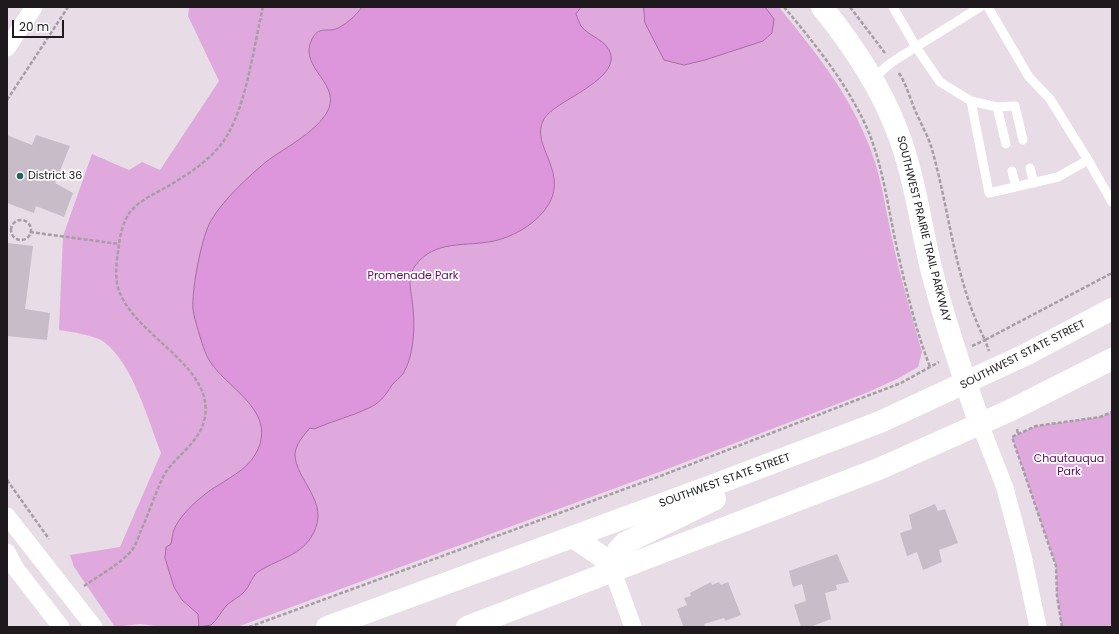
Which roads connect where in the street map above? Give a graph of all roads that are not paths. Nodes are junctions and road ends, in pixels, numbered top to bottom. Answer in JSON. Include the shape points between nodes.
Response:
{"nodes":[{"id":1,"x":34,"y":7,"type":"edge"},
{"id":2,"x":822,"y":7,"type":"edge"},
{"id":3,"x":893,"y":7,"type":"edge"},
{"id":4,"x":980,"y":7,"type":"edge"},
{"id":5,"x":988,"y":7,"type":"edge"},
{"id":6,"x":916,"y":47,"type":"junction"},
{"id":7,"x":7,"y":48,"type":"edge"},
{"id":8,"x":872,"y":79,"type":"junction"},
{"id":9,"x":971,"y":100,"type":"junction"},
{"id":10,"x":997,"y":107,"type":"junction"},
{"id":11,"x":1023,"y":140,"type":"dead end"},
{"id":12,"x":1006,"y":144,"type":"dead end"},
{"id":13,"x":1088,"y":160,"type":"junction"},
{"id":14,"x":1030,"y":168,"type":"dead end"},
{"id":15,"x":1012,"y":171,"type":"dead end"},
{"id":16,"x":1034,"y":183,"type":"junction"},
{"id":17,"x":1016,"y":187,"type":"junction"},
{"id":18,"x":1112,"y":202,"type":"edge"},
{"id":19,"x":1112,"y":309,"type":"edge"},
{"id":20,"x":1112,"y":359,"type":"edge"},
{"id":21,"x":966,"y":384,"type":"junction"},
{"id":22,"x":980,"y":424,"type":"junction"},
{"id":23,"x":794,"y":455,"type":"junction"},
{"id":24,"x":7,"y":516,"type":"edge"},
{"id":25,"x":574,"y":537,"type":"junction"},
{"id":26,"x":7,"y":552,"type":"edge"},
{"id":27,"x":613,"y":572,"type":"junction"},
{"id":28,"x":61,"y":627,"type":"edge"},
{"id":29,"x":94,"y":627,"type":"edge"},
{"id":30,"x":327,"y":627,"type":"edge"},
{"id":31,"x":467,"y":627,"type":"edge"},
{"id":32,"x":633,"y":627,"type":"edge"},
{"id":33,"x":1038,"y":627,"type":"edge"}],
"edges":[{"from":1,"to":7,"type":"street"},
{"from":2,"to":8,"type":"main road","name":"SOUTHWEST PRAIRIE TRAIL PARKWAY"},
{"from":3,"to":6,"type":"lane"},
{"from":4,"to":6,"type":"lane"},
{"from":5,"to":13,"type":"lane","via":[[1029,77],[1050,98]]},
{"from":6,"to":8,"type":"lane"},
{"from":6,"to":9,"type":"lane","via":[[940,82]]},
{"from":8,"to":21,"type":"main road","name":"SOUTHWEST PRAIRIE TRAIL PARKWAY","via":[[890,115],[906,157],[931,269]]},
{"from":9,"to":10,"type":"lane"},
{"from":9,"to":17,"type":"lane","via":[[989,193]]},
{"from":10,"to":11,"type":"lane","via":[[1015,106]]},
{"from":10,"to":12,"type":"lane"},
{"from":13,"to":16,"type":"lane","via":[[1058,177]]},
{"from":13,"to":18,"type":"lane"},
{"from":14,"to":16,"type":"lane"},
{"from":15,"to":17,"type":"lane"},
{"from":16,"to":17,"type":"lane"},
{"from":19,"to":21,"type":"main road","name":"SOUTHWEST STATE STREET"},
{"from":20,"to":22,"type":"main road"},
{"from":21,"to":22,"type":"main road","name":"SOUTHWEST PRAIRIE TRAIL PARKWAY"},
{"from":21,"to":23,"type":"main road","name":"SOUTHWEST STATE STREET","via":[[880,422]]},
{"from":22,"to":27,"type":"main road","via":[[881,468]]},
{"from":22,"to":33,"type":"street","name":"SOUTHWEST PRAIRIE TRAIL PARKWAY","via":[[1007,494]]},
{"from":23,"to":25,"type":"main road","name":"SOUTHWEST STATE STREET"},
{"from":23,"to":27,"type":"main road","via":[[738,488],[632,538],[618,550]]},
{"from":24,"to":29,"type":"street"},
{"from":25,"to":27,"type":"main road","via":[[604,558]]},
{"from":25,"to":30,"type":"main road","name":"SOUTHWEST STATE STREET"},
{"from":26,"to":28,"type":"street","via":[[16,569]]},
{"from":27,"to":31,"type":"main road"},
{"from":27,"to":32,"type":"street"}]}
